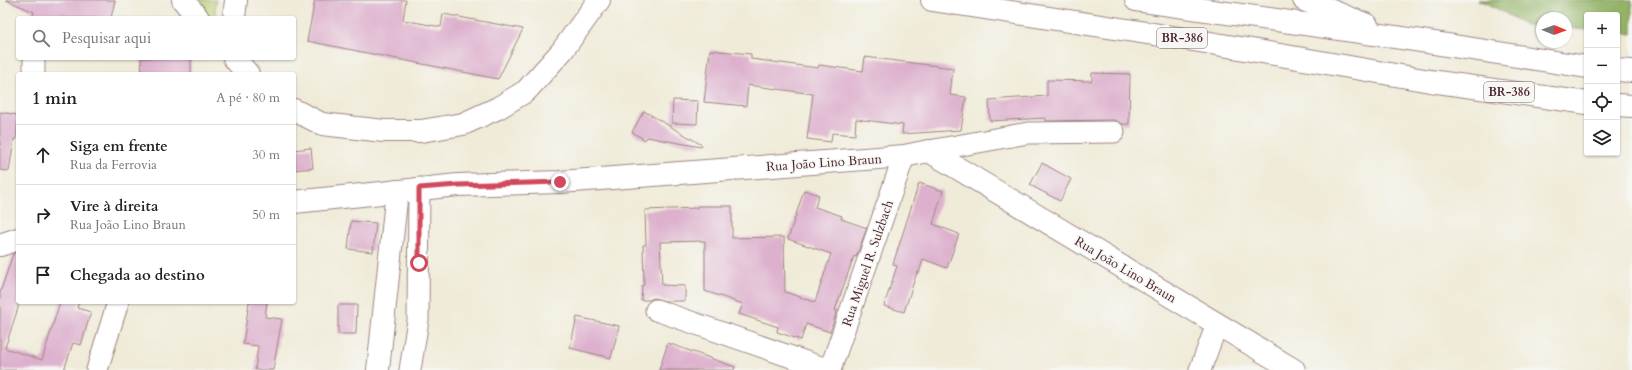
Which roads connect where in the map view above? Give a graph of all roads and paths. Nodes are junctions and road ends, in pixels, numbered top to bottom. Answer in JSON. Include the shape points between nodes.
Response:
{"nodes":[{"id":1,"x":183,"y":0,"type":"edge"},
{"id":2,"x":236,"y":0,"type":"edge"},
{"id":3,"x":599,"y":0,"type":"edge"},
{"id":4,"x":932,"y":0,"type":"edge"},
{"id":5,"x":1136,"y":0,"type":"edge"},
{"id":6,"x":1304,"y":0,"type":"edge"},
{"id":7,"x":196,"y":16,"type":"edge"},
{"id":8,"x":234,"y":16,"type":"edge"},
{"id":9,"x":1402,"y":38,"type":"junction"},
{"id":10,"x":34,"y":60,"type":"edge"},
{"id":11,"x":236,"y":60,"type":"edge"},
{"id":12,"x":244,"y":60,"type":"edge"},
{"id":13,"x":1584,"y":67,"type":"edge"},
{"id":14,"x":1620,"y":70,"type":"edge"},
{"id":15,"x":1632,"y":71,"type":"edge"},
{"id":16,"x":34,"y":72,"type":"edge"},
{"id":17,"x":246,"y":72,"type":"edge"},
{"id":18,"x":247,"y":72,"type":"edge"},
{"id":19,"x":1584,"y":103,"type":"edge"},
{"id":20,"x":1620,"y":105,"type":"edge"},
{"id":21,"x":1632,"y":106,"type":"edge"},
{"id":22,"x":296,"y":111,"type":"edge"},
{"id":23,"x":1114,"y":132,"type":"dead end"},
{"id":24,"x":929,"y":151,"type":"junction"},
{"id":25,"x":904,"y":156,"type":"junction"},
{"id":26,"x":419,"y":188,"type":"junction"},
{"id":27,"x":397,"y":191,"type":"junction"},
{"id":28,"x":296,"y":202,"type":"edge"},
{"id":29,"x":16,"y":240,"type":"edge"},
{"id":30,"x":0,"y":245,"type":"edge"},
{"id":31,"x":117,"y":304,"type":"edge"},
{"id":32,"x":656,"y":310,"type":"dead end"},
{"id":33,"x":1216,"y":324,"type":"junction"},
{"id":34,"x":97,"y":370,"type":"edge"},
{"id":35,"x":378,"y":370,"type":"edge"},
{"id":36,"x":410,"y":370,"type":"edge"},
{"id":37,"x":829,"y":370,"type":"edge"},
{"id":38,"x":1200,"y":370,"type":"edge"},
{"id":39,"x":1294,"y":370,"type":"edge"}],
"edges":[{"from":1,"to":7,"type":"main road"},
{"from":2,"to":8,"type":"main road"},
{"from":3,"to":22,"type":"main road","via":[[562,51],[526,91],[498,108],[463,124],[421,131],[384,131],[322,124]]},
{"from":4,"to":19,"type":"main road","number":"BR-386","via":[[1199,41],[1430,81]]},
{"from":5,"to":9,"type":"main road","number":"BR-386"},
{"from":6,"to":9,"type":"main road"},
{"from":9,"to":13,"type":"main road","number":"BR-386"},
{"from":10,"to":16,"type":"street"},
{"from":11,"to":17,"type":"main road"},
{"from":12,"to":18,"type":"main road"},
{"from":14,"to":15,"type":"main road"},
{"from":20,"to":21,"type":"main road"},
{"from":23,"to":24,"type":"street","via":[[1028,133]]},
{"from":24,"to":25,"type":"main road","name":"Rua João Lino Braun"},
{"from":24,"to":33,"type":"main road","name":"Rua João Lino Braun"},
{"from":25,"to":26,"type":"main road","name":"Rua João Lino Braun","via":[[560,182]]},
{"from":25,"to":37,"type":"street","name":"Rua Miguel R. Sulzbach"},
{"from":26,"to":27,"type":"main road","name":"Rua João Lino Braun"},
{"from":26,"to":36,"type":"street","via":[[418,320]]},
{"from":27,"to":28,"type":"main road","name":"Rua João Lino Braun"},
{"from":27,"to":35,"type":"main road"},
{"from":29,"to":30,"type":"main road"},
{"from":31,"to":34,"type":"street"},
{"from":32,"to":37,"type":"street"},
{"from":33,"to":38,"type":"street"},
{"from":33,"to":39,"type":"main road","name":"Rua João Lino Braun"}]}
